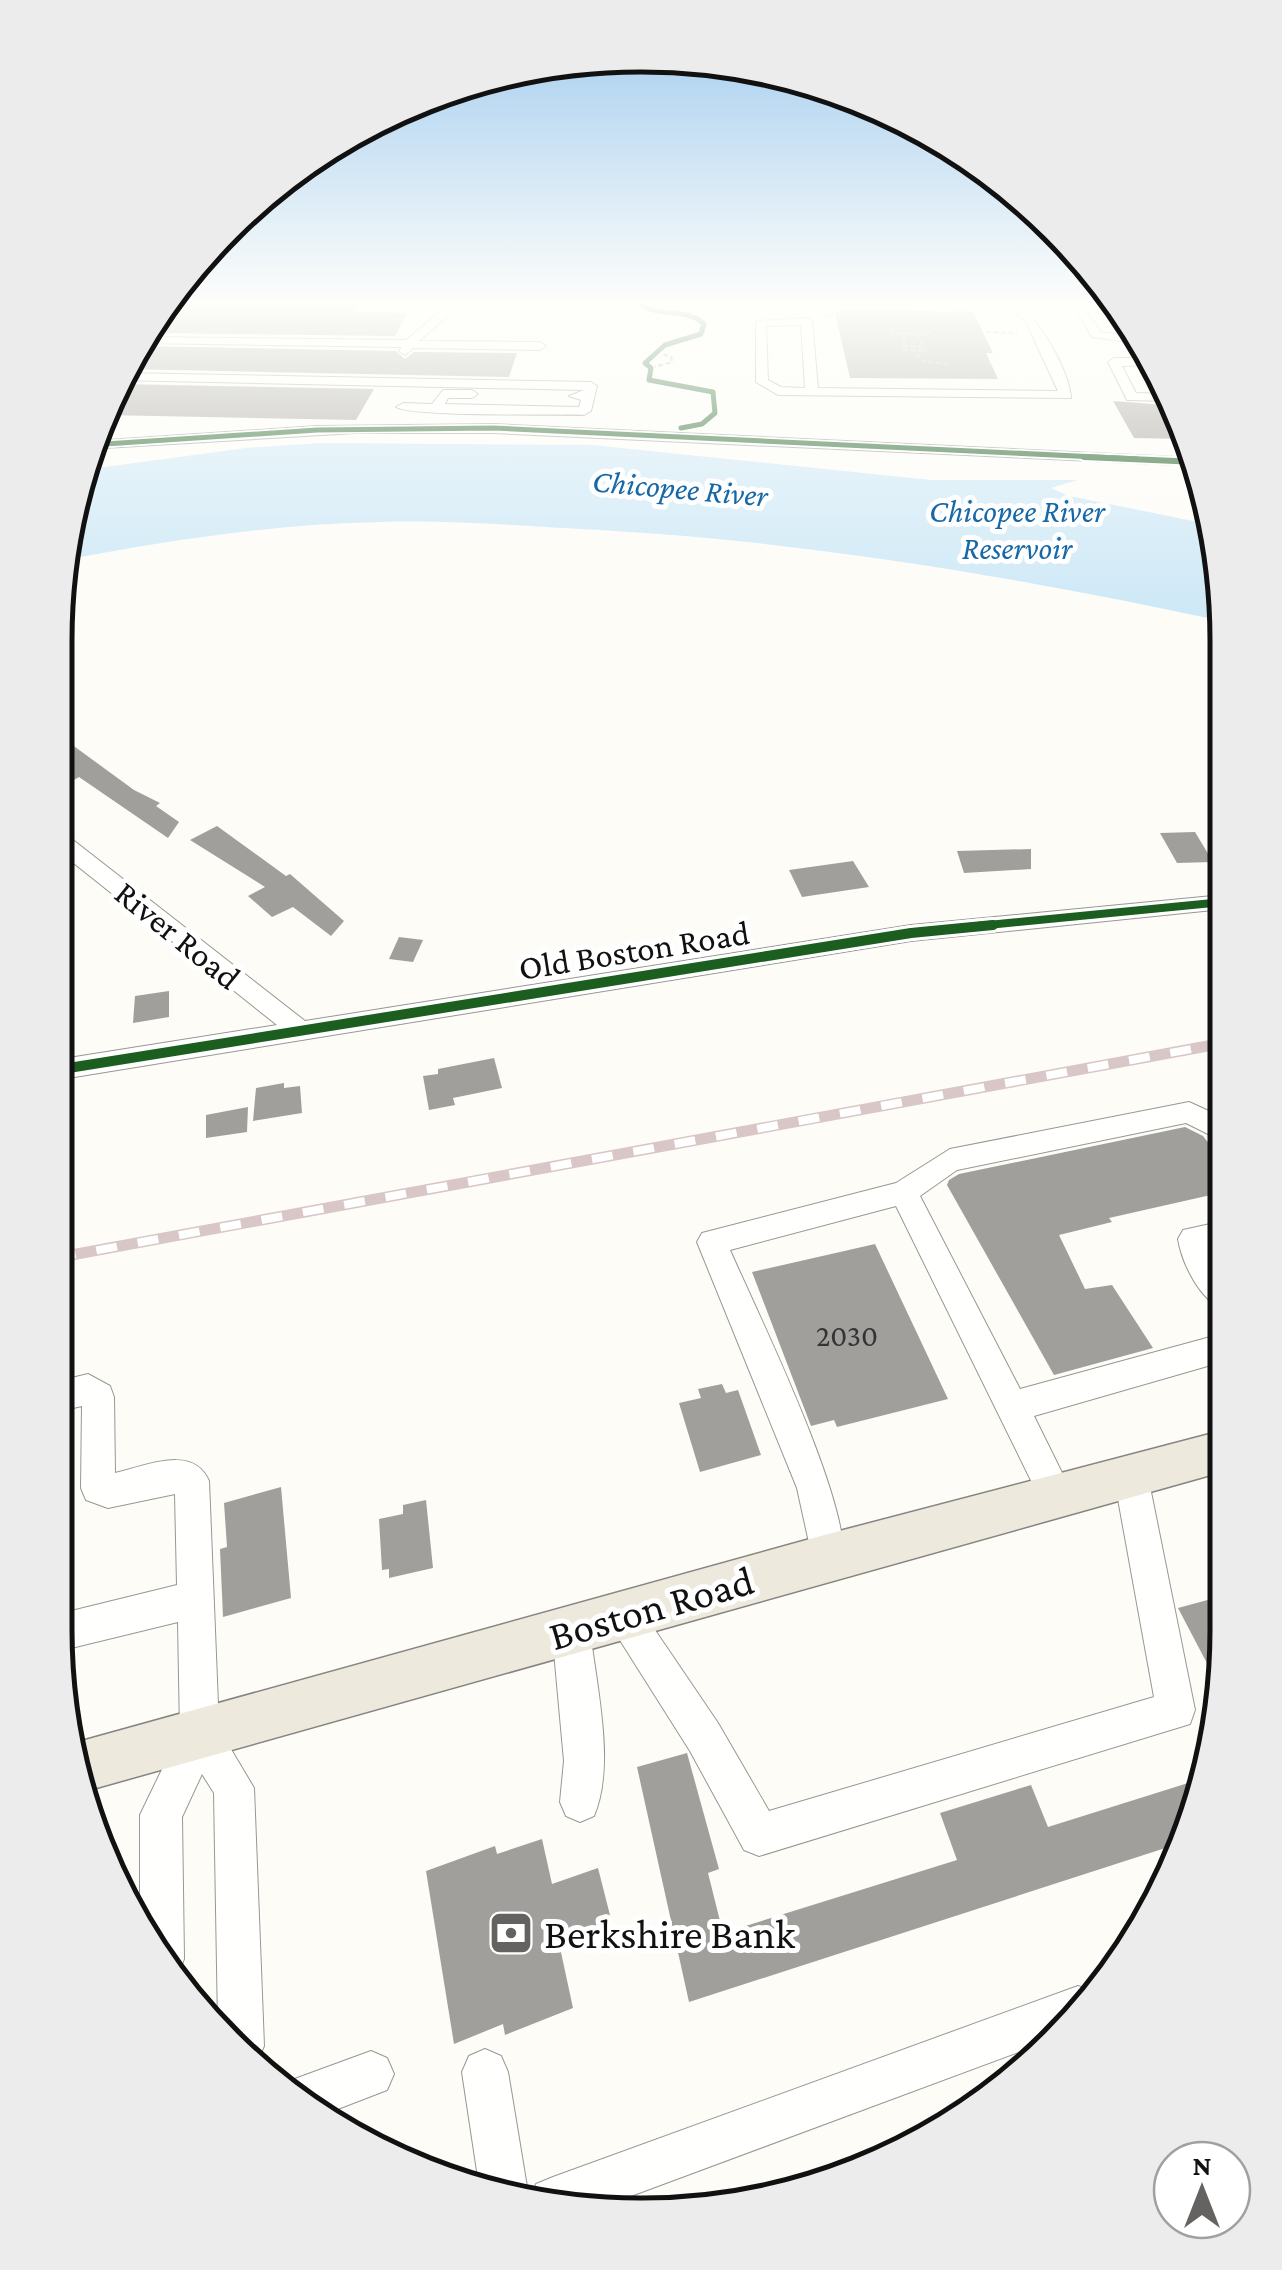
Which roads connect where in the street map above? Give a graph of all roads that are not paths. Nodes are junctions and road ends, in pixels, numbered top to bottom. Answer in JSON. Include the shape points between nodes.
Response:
{"nodes":[{"id":1,"x":585,"y":406,"type":"edge"},
{"id":2,"x":404,"y":408,"type":"joint"},
{"id":3,"x":117,"y":426,"type":"dead end"},
{"id":4,"x":392,"y":428,"type":"junction"},
{"id":5,"x":202,"y":438,"type":"junction"},
{"id":6,"x":108,"y":444,"type":"edge"},
{"id":7,"x":1180,"y":461,"type":"edge"},
{"id":8,"x":72,"y":851,"type":"edge"},
{"id":9,"x":1210,"y":903,"type":"edge"},
{"id":10,"x":301,"y":1031,"type":"junction"},
{"id":11,"x":72,"y":1067,"type":"edge"},
{"id":12,"x":1210,"y":1123,"type":"edge"},
{"id":13,"x":904,"y":1192,"type":"junction"},
{"id":14,"x":1210,"y":1235,"type":"edge"},
{"id":15,"x":1210,"y":1277,"type":"edge"},
{"id":16,"x":1210,"y":1351,"type":"edge"},
{"id":17,"x":72,"y":1393,"type":"edge"},
{"id":18,"x":1012,"y":1407,"type":"junction"},
{"id":19,"x":1210,"y":1454,"type":"edge"},
{"id":20,"x":1131,"y":1477,"type":"junction"},
{"id":21,"x":1058,"y":1496,"type":"junction"},
{"id":22,"x":828,"y":1557,"type":"junction"},
{"id":23,"x":195,"y":1599,"type":"junction"},
{"id":24,"x":624,"y":1615,"type":"junction"},
{"id":25,"x":72,"y":1628,"type":"edge"},
{"id":26,"x":571,"y":1630,"type":"junction"},
{"id":27,"x":200,"y":1734,"type":"junction"},
{"id":28,"x":89,"y":1765,"type":"edge"},
{"id":29,"x":580,"y":1802,"type":"dead end"},
{"id":30,"x":162,"y":1935,"type":"edge"},
{"id":31,"x":1057,"y":2016,"type":"edge"},
{"id":32,"x":241,"y":2033,"type":"edge"},
{"id":33,"x":485,"y":2072,"type":"dead end"},
{"id":34,"x":372,"y":2074,"type":"dead end"},
{"id":35,"x":314,"y":2094,"type":"edge"},
{"id":36,"x":503,"y":2180,"type":"edge"},
{"id":37,"x":573,"y":2193,"type":"edge"}],
"edges":[{"from":1,"to":2,"type":"street","via":[[584,411]]},
{"from":2,"to":4,"type":"street"},
{"from":3,"to":5,"type":"street","via":[[205,423]]},
{"from":4,"to":5,"type":"street"},
{"from":4,"to":7,"type":"street","via":[[754,436]]},
{"from":5,"to":6,"type":"street"},
{"from":8,"to":10,"type":"street","name":"River Road"},
{"from":9,"to":10,"type":"street","name":"Old Boston Road","via":[[911,932]]},
{"from":10,"to":11,"type":"street","name":"Old Boston Road"},
{"from":12,"to":13,"type":"street","via":[[1189,1112],[950,1160]]},
{"from":13,"to":18,"type":"street"},
{"from":13,"to":22,"type":"street","via":[[712,1242],[814,1488]]},
{"from":14,"to":15,"type":"street","via":[[1193,1239]]},
{"from":16,"to":18,"type":"street"},
{"from":17,"to":23,"type":"street","via":[[88,1389],[98,1397],[98,1488],[184,1474],[192,1481]]},
{"from":18,"to":21,"type":"street"},
{"from":19,"to":20,"type":"main road","name":"Boston Road"},
{"from":20,"to":21,"type":"main road","name":"Boston Road"},
{"from":20,"to":24,"type":"street","via":[[1176,1710],[759,1835]]},
{"from":21,"to":22,"type":"main road","name":"Boston Road"},
{"from":22,"to":24,"type":"main road","name":"Boston Road"},
{"from":23,"to":25,"type":"street"},
{"from":23,"to":27,"type":"street"},
{"from":24,"to":26,"type":"main road","name":"Boston Road"},
{"from":26,"to":27,"type":"main road","name":"Boston Road"},
{"from":26,"to":29,"type":"street","via":[[584,1761]]},
{"from":27,"to":28,"type":"main road","name":"Boston Road"},
{"from":27,"to":30,"type":"street","via":[[161,1815]]},
{"from":27,"to":32,"type":"street","via":[[234,1788]]},
{"from":31,"to":37,"type":"street"},
{"from":33,"to":36,"type":"street"},
{"from":34,"to":35,"type":"street"}]}
